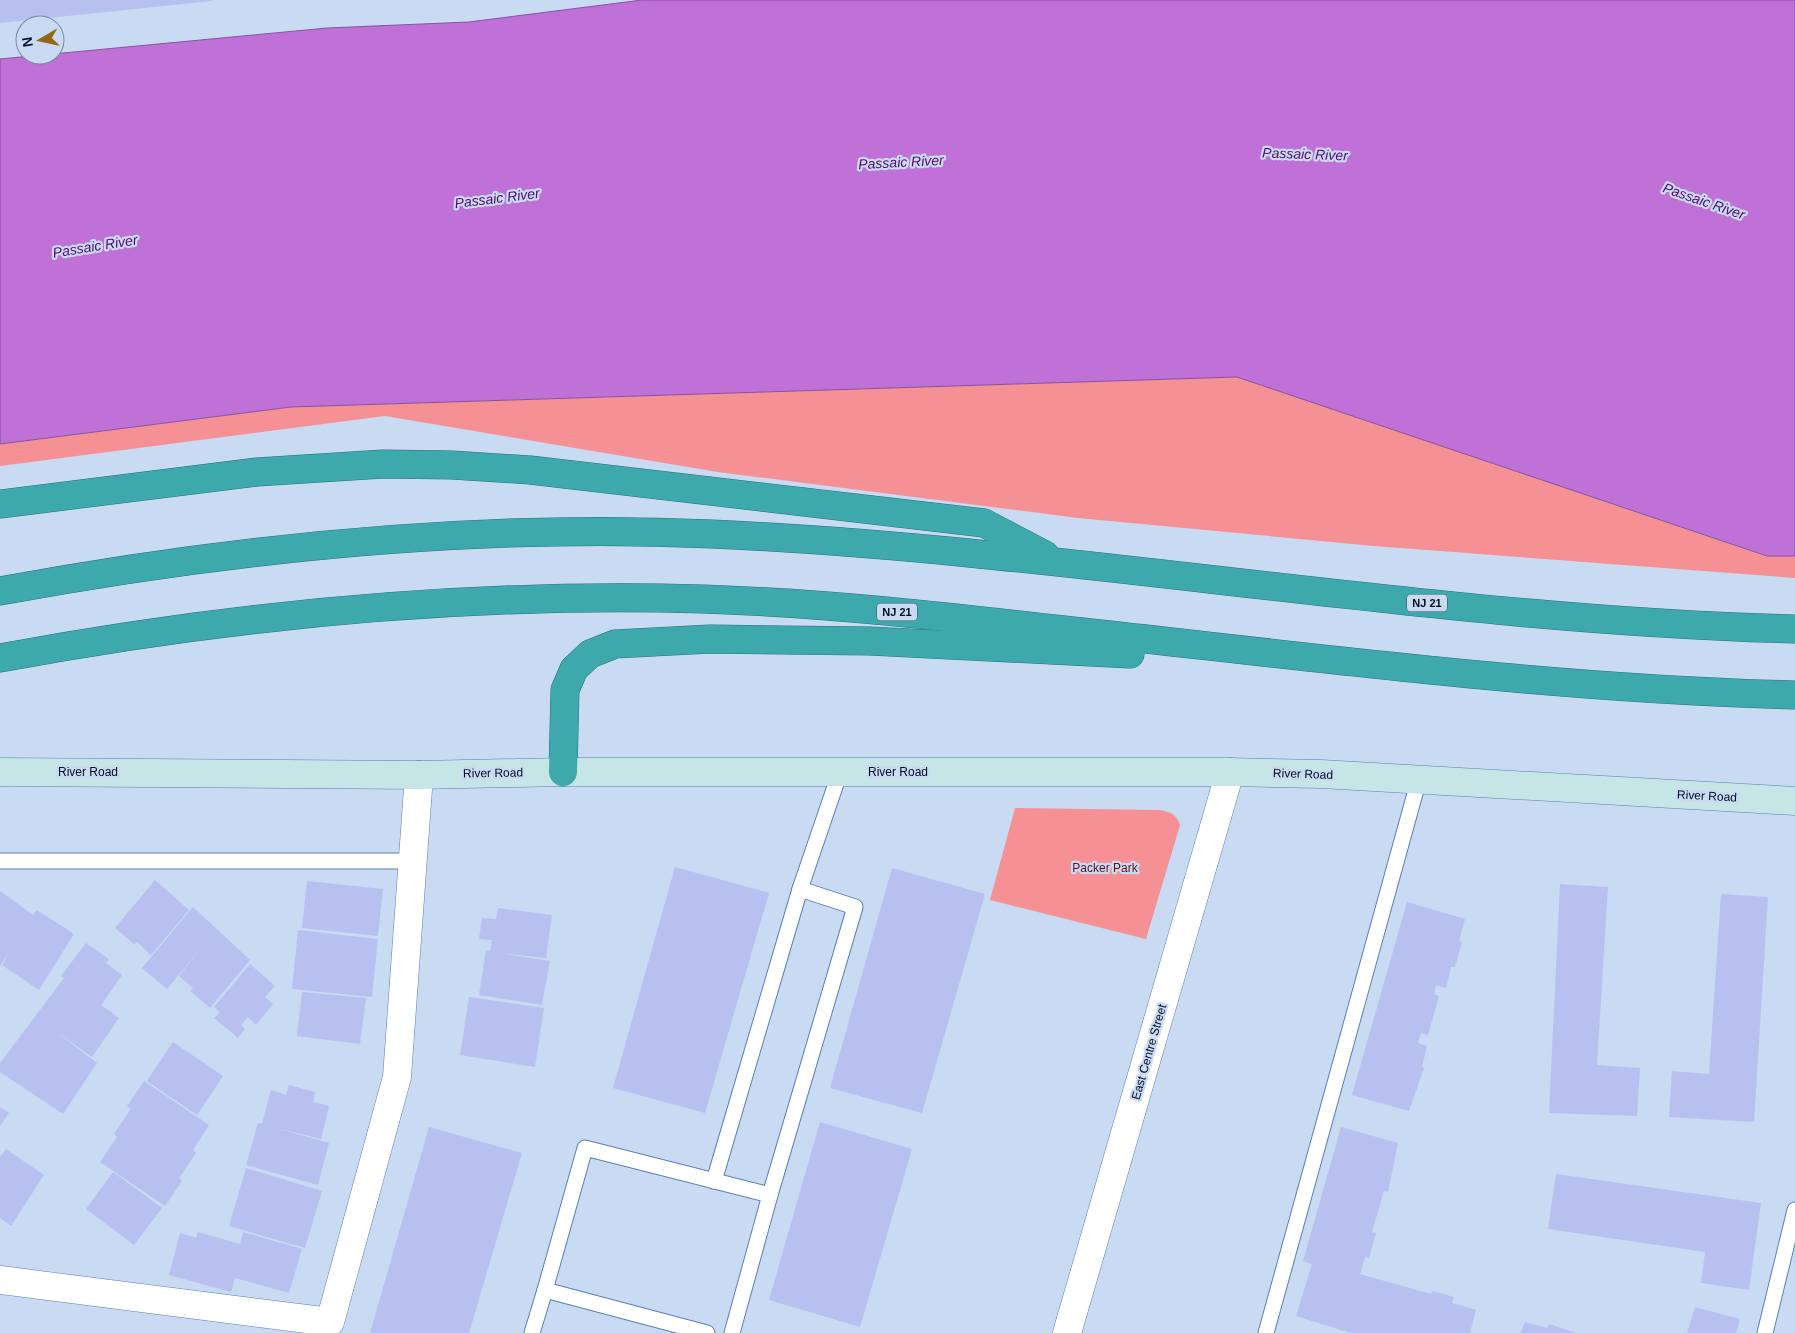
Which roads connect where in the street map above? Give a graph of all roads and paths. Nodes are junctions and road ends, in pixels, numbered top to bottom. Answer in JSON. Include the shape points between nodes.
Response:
{"nodes":[{"id":1,"x":0,"y":504,"type":"edge"},
{"id":2,"x":1060,"y":563,"type":"junction"},
{"id":3,"x":0,"y":591,"type":"edge"},
{"id":4,"x":1795,"y":629,"type":"edge"},
{"id":5,"x":0,"y":658,"type":"edge"},
{"id":6,"x":1419,"y":668,"type":"junction"},
{"id":7,"x":1795,"y":695,"type":"edge"},
{"id":8,"x":0,"y":772,"type":"edge"},
{"id":9,"x":563,"y":772,"type":"junction"},
{"id":10,"x":840,"y":772,"type":"junction"},
{"id":11,"x":1230,"y":772,"type":"junction"},
{"id":12,"x":419,"y":775,"type":"junction"},
{"id":13,"x":1419,"y":779,"type":"junction"},
{"id":14,"x":1795,"y":802,"type":"edge"},
{"id":15,"x":0,"y":861,"type":"edge"},
{"id":16,"x":413,"y":861,"type":"junction"},
{"id":17,"x":800,"y":889,"type":"junction"},
{"id":18,"x":714,"y":1180,"type":"junction"},
{"id":19,"x":770,"y":1195,"type":"junction"},
{"id":20,"x":1795,"y":1210,"type":"edge"},
{"id":21,"x":0,"y":1280,"type":"edge"},
{"id":22,"x":545,"y":1290,"type":"junction"},
{"id":23,"x":532,"y":1333,"type":"edge"},
{"id":24,"x":707,"y":1333,"type":"edge"},
{"id":25,"x":732,"y":1333,"type":"edge"},
{"id":26,"x":1067,"y":1333,"type":"edge"},
{"id":27,"x":1266,"y":1333,"type":"edge"},
{"id":28,"x":1765,"y":1333,"type":"edge"}],
"edges":[{"from":1,"to":2,"type":"highway","via":[[257,472],[383,464],[452,464],[530,470],[984,523]]},
{"from":2,"to":3,"type":"highway","number":"NJ 21","via":[[931,549],[708,534],[483,534],[260,552],[147,566]]},
{"from":2,"to":4,"type":"highway","number":"NJ 21","via":[[1537,614]]},
{"from":5,"to":6,"type":"highway","number":"NJ 21","via":[[157,631],[267,617],[387,606],[597,598],[706,599],[925,615]]},
{"from":6,"to":7,"type":"highway","number":"NJ 21","via":[[1633,688]]},
{"from":6,"to":9,"type":"highway","via":[[870,641],[710,639],[615,644],[590,654],[574,669],[565,690]]},
{"from":8,"to":12,"type":"street","name":"River Road"},
{"from":9,"to":10,"type":"street","name":"River Road"},
{"from":9,"to":12,"type":"street","name":"River Road"},
{"from":10,"to":11,"type":"street","name":"River Road"},
{"from":10,"to":17,"type":"lane"},
{"from":11,"to":13,"type":"street","name":"River Road"},
{"from":11,"to":26,"type":"street","name":"East Centre Street"},
{"from":12,"to":16,"type":"street"},
{"from":13,"to":14,"type":"street","name":"River Road"},
{"from":13,"to":27,"type":"lane"},
{"from":15,"to":16,"type":"lane"},
{"from":16,"to":21,"type":"street","via":[[397,1077],[330,1322]]},
{"from":17,"to":18,"type":"lane"},
{"from":17,"to":19,"type":"lane","via":[[855,907]]},
{"from":18,"to":19,"type":"lane"},
{"from":18,"to":22,"type":"lane","via":[[585,1148]]},
{"from":19,"to":25,"type":"lane"},
{"from":20,"to":28,"type":"lane"},
{"from":22,"to":23,"type":"lane"},
{"from":22,"to":24,"type":"lane"}]}
